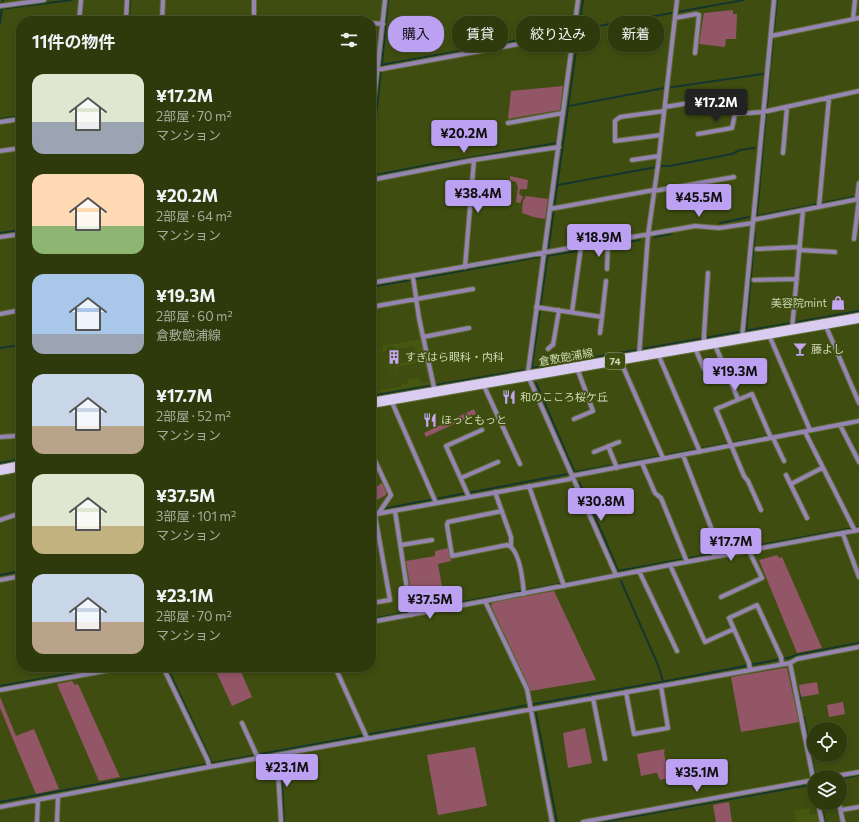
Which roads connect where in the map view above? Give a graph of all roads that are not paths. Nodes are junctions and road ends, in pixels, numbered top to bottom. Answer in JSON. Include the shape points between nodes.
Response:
{"nodes":[{"id":1,"x":44,"y":0,"type":"edge"},
{"id":2,"x":81,"y":0,"type":"edge"},
{"id":3,"x":127,"y":0,"type":"edge"},
{"id":4,"x":163,"y":0,"type":"edge"},
{"id":5,"x":254,"y":0,"type":"edge"},
{"id":6,"x":386,"y":0,"type":"edge"},
{"id":7,"x":578,"y":0,"type":"edge"},
{"id":8,"x":677,"y":0,"type":"edge"},
{"id":9,"x":774,"y":0,"type":"edge"},
{"id":10,"x":854,"y":0,"type":"edge"},
{"id":11,"x":0,"y":6,"type":"edge"},
{"id":12,"x":675,"y":14,"type":"junction"},
{"id":13,"x":79,"y":16,"type":"edge"},
{"id":14,"x":126,"y":16,"type":"edge"},
{"id":15,"x":162,"y":16,"type":"edge"},
{"id":16,"x":254,"y":16,"type":"edge"},
{"id":17,"x":576,"y":16,"type":"edge"},
{"id":18,"x":859,"y":18,"type":"edge"},
{"id":19,"x":853,"y":19,"type":"junction"},
{"id":20,"x":376,"y":23,"type":"edge"},
{"id":21,"x":383,"y":24,"type":"junction"},
{"id":22,"x":771,"y":36,"type":"junction"},
{"id":23,"x":516,"y":44,"type":"edge"},
{"id":24,"x":571,"y":52,"type":"edge"},
{"id":25,"x":695,"y":53,"type":"dead end"},
{"id":26,"x":378,"y":69,"type":"junction"},
{"id":27,"x":376,"y":86,"type":"edge"},
{"id":28,"x":859,"y":91,"type":"edge"},
{"id":29,"x":829,"y":98,"type":"junction"},
{"id":30,"x":787,"y":106,"type":"junction"},
{"id":31,"x":664,"y":109,"type":"junction"},
{"id":32,"x":763,"y":112,"type":"junction"},
{"id":33,"x":563,"y":113,"type":"junction"},
{"id":34,"x":735,"y":114,"type":"junction"},
{"id":35,"x":16,"y":120,"type":"edge"},
{"id":36,"x":0,"y":122,"type":"edge"},
{"id":37,"x":508,"y":123,"type":"dead end"},
{"id":38,"x":698,"y":134,"type":"dead end"},
{"id":39,"x":661,"y":135,"type":"junction"},
{"id":40,"x":559,"y":144,"type":"junction"},
{"id":41,"x":16,"y":149,"type":"edge"},
{"id":42,"x":0,"y":151,"type":"edge"},
{"id":43,"x":783,"y":153,"type":"dead end"},
{"id":44,"x":659,"y":156,"type":"junction"},
{"id":45,"x":474,"y":160,"type":"junction"},
{"id":46,"x":632,"y":160,"type":"dead end"},
{"id":47,"x":734,"y":177,"type":"dead end"},
{"id":48,"x":376,"y":179,"type":"edge"},
{"id":49,"x":859,"y":183,"type":"edge"},
{"id":50,"x":654,"y":191,"type":"junction"},
{"id":51,"x":858,"y":198,"type":"edge"},
{"id":52,"x":819,"y":204,"type":"junction"},
{"id":53,"x":551,"y":209,"type":"junction"},
{"id":54,"x":803,"y":210,"type":"junction"},
{"id":55,"x":753,"y":221,"type":"junction"},
{"id":56,"x":16,"y":235,"type":"edge"},
{"id":57,"x":648,"y":235,"type":"junction"},
{"id":58,"x":0,"y":237,"type":"edge"},
{"id":59,"x":854,"y":239,"type":"dead end"},
{"id":60,"x":608,"y":245,"type":"junction"},
{"id":61,"x":799,"y":248,"type":"junction"},
{"id":62,"x":580,"y":249,"type":"junction"},
{"id":63,"x":757,"y":249,"type":"dead end"},
{"id":64,"x":835,"y":252,"type":"dead end"},
{"id":65,"x":547,"y":253,"type":"junction"},
{"id":66,"x":466,"y":267,"type":"junction"},
{"id":67,"x":607,"y":268,"type":"dead end"},
{"id":68,"x":708,"y":273,"type":"dead end"},
{"id":69,"x":413,"y":279,"type":"junction"},
{"id":70,"x":796,"y":279,"type":"junction"},
{"id":71,"x":754,"y":280,"type":"dead end"},
{"id":72,"x":606,"y":281,"type":"dead end"},
{"id":73,"x":376,"y":283,"type":"edge"},
{"id":74,"x":473,"y":289,"type":"dead end"},
{"id":75,"x":416,"y":299,"type":"junction"},
{"id":76,"x":376,"y":306,"type":"edge"},
{"id":77,"x":537,"y":307,"type":"junction"},
{"id":78,"x":559,"y":310,"type":"junction"},
{"id":79,"x":16,"y":311,"type":"edge"},
{"id":80,"x":572,"y":312,"type":"junction"},
{"id":81,"x":0,"y":314,"type":"edge"},
{"id":82,"x":602,"y":317,"type":"junction"},
{"id":83,"x":859,"y":318,"type":"edge"},
{"id":84,"x":825,"y":324,"type":"junction"},
{"id":85,"x":792,"y":325,"type":"junction"},
{"id":86,"x":469,"y":328,"type":"dead end"},
{"id":87,"x":600,"y":333,"type":"dead end"},
{"id":88,"x":742,"y":334,"type":"junction"},
{"id":89,"x":769,"y":334,"type":"junction"},
{"id":90,"x":423,"y":337,"type":"junction"},
{"id":91,"x":704,"y":343,"type":"junction"},
{"id":92,"x":553,"y":345,"type":"junction"},
{"id":93,"x":558,"y":346,"type":"dead end"},
{"id":94,"x":548,"y":349,"type":"dead end"},
{"id":95,"x":639,"y":352,"type":"junction"},
{"id":96,"x":657,"y":354,"type":"junction"},
{"id":97,"x":620,"y":360,"type":"junction"},
{"id":98,"x":577,"y":367,"type":"junction"},
{"id":99,"x":704,"y":369,"type":"dead end"},
{"id":100,"x":528,"y":376,"type":"junction"},
{"id":101,"x":483,"y":384,"type":"junction"},
{"id":102,"x":434,"y":387,"type":"junction"},
{"id":103,"x":391,"y":400,"type":"junction"},
{"id":104,"x":738,"y":400,"type":"junction"},
{"id":105,"x":376,"y":402,"type":"edge"},
{"id":106,"x":859,"y":403,"type":"edge"},
{"id":107,"x":574,"y":419,"type":"dead end"},
{"id":108,"x":859,"y":421,"type":"edge"},
{"id":109,"x":840,"y":425,"type":"junction"},
{"id":110,"x":810,"y":429,"type":"junction"},
{"id":111,"x":482,"y":430,"type":"dead end"},
{"id":112,"x":805,"y":432,"type":"junction"},
{"id":113,"x":15,"y":436,"type":"dead end"},
{"id":114,"x":0,"y":437,"type":"edge"},
{"id":115,"x":771,"y":437,"type":"junction"},
{"id":116,"x":619,"y":442,"type":"dead end"},
{"id":117,"x":730,"y":444,"type":"junction"},
{"id":118,"x":608,"y":446,"type":"junction"},
{"id":119,"x":699,"y":450,"type":"junction"},
{"id":120,"x":594,"y":452,"type":"dead end"},
{"id":121,"x":683,"y":455,"type":"junction"},
{"id":122,"x":662,"y":456,"type":"junction"},
{"id":123,"x":784,"y":461,"type":"dead end"},
{"id":124,"x":376,"y":462,"type":"edge"},
{"id":125,"x":498,"y":462,"type":"dead end"},
{"id":126,"x":859,"y":462,"type":"edge"},
{"id":127,"x":642,"y":463,"type":"junction"},
{"id":128,"x":520,"y":464,"type":"dead end"},
{"id":129,"x":616,"y":465,"type":"junction"},
{"id":130,"x":16,"y":467,"type":"edge"},
{"id":131,"x":822,"y":468,"type":"junction"},
{"id":132,"x":0,"y":470,"type":"edge"},
{"id":133,"x":786,"y":475,"type":"dead end"},
{"id":134,"x":572,"y":476,"type":"junction"},
{"id":135,"x":461,"y":478,"type":"junction"},
{"id":136,"x":791,"y":484,"type":"junction"},
{"id":137,"x":529,"y":486,"type":"junction"},
{"id":138,"x":495,"y":492,"type":"junction"},
{"id":139,"x":469,"y":496,"type":"junction"},
{"id":140,"x":436,"y":502,"type":"junction"},
{"id":141,"x":761,"y":510,"type":"dead end"},
{"id":142,"x":395,"y":511,"type":"junction"},
{"id":143,"x":502,"y":511,"type":"junction"},
{"id":144,"x":378,"y":512,"type":"edge"},
{"id":145,"x":16,"y":515,"type":"edge"},
{"id":146,"x":807,"y":518,"type":"dead end"},
{"id":147,"x":0,"y":520,"type":"edge"},
{"id":148,"x":855,"y":530,"type":"edge"},
{"id":149,"x":843,"y":534,"type":"junction"},
{"id":150,"x":432,"y":540,"type":"dead end"},
{"id":151,"x":401,"y":545,"type":"junction"},
{"id":152,"x":511,"y":546,"type":"junction"},
{"id":153,"x":749,"y":551,"type":"junction"},
{"id":154,"x":714,"y":555,"type":"junction"},
{"id":155,"x":686,"y":560,"type":"junction"},
{"id":156,"x":670,"y":565,"type":"junction"},
{"id":157,"x":639,"y":571,"type":"junction"},
{"id":158,"x":616,"y":575,"type":"junction"},
{"id":159,"x":16,"y":577,"type":"edge"},
{"id":160,"x":859,"y":577,"type":"edge"},
{"id":161,"x":0,"y":580,"type":"edge"},
{"id":162,"x":563,"y":584,"type":"junction"},
{"id":163,"x":524,"y":593,"type":"junction"},
{"id":164,"x":721,"y":596,"type":"dead end"},
{"id":165,"x":485,"y":601,"type":"junction"},
{"id":166,"x":376,"y":602,"type":"edge"},
{"id":167,"x":411,"y":613,"type":"junction"},
{"id":168,"x":376,"y":621,"type":"edge"},
{"id":169,"x":734,"y":629,"type":"junction"},
{"id":170,"x":859,"y":647,"type":"edge"},
{"id":171,"x":677,"y":651,"type":"dead end"},
{"id":172,"x":782,"y":661,"type":"junction"},
{"id":173,"x":790,"y":663,"type":"junction"},
{"id":174,"x":750,"y":667,"type":"junction"},
{"id":175,"x":99,"y":672,"type":"edge"},
{"id":176,"x":165,"y":672,"type":"edge"},
{"id":177,"x":337,"y":672,"type":"edge"},
{"id":178,"x":661,"y":686,"type":"junction"},
{"id":179,"x":0,"y":690,"type":"edge"},
{"id":180,"x":626,"y":692,"type":"junction"},
{"id":181,"x":593,"y":698,"type":"junction"},
{"id":182,"x":531,"y":706,"type":"junction"},
{"id":183,"x":242,"y":723,"type":"dead end"},
{"id":184,"x":366,"y":737,"type":"junction"},
{"id":185,"x":277,"y":755,"type":"junction"},
{"id":186,"x":257,"y":756,"type":"junction"},
{"id":187,"x":605,"y":759,"type":"dead end"},
{"id":188,"x":209,"y":765,"type":"junction"},
{"id":189,"x":812,"y":770,"type":"edge"},
{"id":190,"x":859,"y":772,"type":"edge"},
{"id":191,"x":847,"y":774,"type":"edge"},
{"id":192,"x":807,"y":782,"type":"edge"},
{"id":193,"x":58,"y":796,"type":"junction"},
{"id":194,"x":38,"y":800,"type":"junction"},
{"id":195,"x":0,"y":807,"type":"edge"},
{"id":196,"x":859,"y":807,"type":"edge"},
{"id":197,"x":847,"y":809,"type":"edge"},
{"id":198,"x":819,"y":810,"type":"edge"},
{"id":199,"x":841,"y":810,"type":"edge"},
{"id":200,"x":38,"y":822,"type":"edge"},
{"id":201,"x":57,"y":822,"type":"edge"},
{"id":202,"x":281,"y":822,"type":"edge"},
{"id":203,"x":552,"y":822,"type":"edge"},
{"id":204,"x":583,"y":822,"type":"edge"},
{"id":205,"x":822,"y":822,"type":"edge"},
{"id":206,"x":843,"y":822,"type":"edge"}],
"edges":[{"from":1,"to":11,"type":"street"},
{"from":2,"to":13,"type":"street"},
{"from":3,"to":14,"type":"street"},
{"from":4,"to":15,"type":"street"},
{"from":5,"to":16,"type":"street"},
{"from":6,"to":21,"type":"street"},
{"from":7,"to":17,"type":"street"},
{"from":8,"to":12,"type":"street"},
{"from":9,"to":22,"type":"street"},
{"from":10,"to":19,"type":"street"},
{"from":12,"to":25,"type":"street","via":[[699,15]]},
{"from":12,"to":31,"type":"street"},
{"from":18,"to":19,"type":"street"},
{"from":19,"to":22,"type":"street"},
{"from":20,"to":21,"type":"street"},
{"from":21,"to":26,"type":"street"},
{"from":22,"to":32,"type":"street"},
{"from":23,"to":26,"type":"street"},
{"from":24,"to":33,"type":"street"},
{"from":26,"to":27,"type":"street"},
{"from":28,"to":29,"type":"street"},
{"from":29,"to":30,"type":"street"},
{"from":29,"to":52,"type":"street"},
{"from":30,"to":32,"type":"street"},
{"from":30,"to":43,"type":"street"},
{"from":31,"to":34,"type":"street","via":[[731,96]]},
{"from":31,"to":39,"type":"street"},
{"from":31,"to":39,"type":"street","via":[[620,117],[616,120],[615,141]]},
{"from":32,"to":34,"type":"street"},
{"from":32,"to":55,"type":"street"},
{"from":33,"to":37,"type":"street"},
{"from":33,"to":40,"type":"street"},
{"from":34,"to":38,"type":"street","via":[[732,128]]},
{"from":35,"to":36,"type":"street"},
{"from":39,"to":44,"type":"street"},
{"from":40,"to":45,"type":"street"},
{"from":40,"to":53,"type":"street"},
{"from":41,"to":42,"type":"street"},
{"from":44,"to":46,"type":"street"},
{"from":44,"to":50,"type":"street"},
{"from":45,"to":48,"type":"street"},
{"from":45,"to":66,"type":"street"},
{"from":47,"to":50,"type":"street"},
{"from":49,"to":51,"type":"street"},
{"from":50,"to":53,"type":"street"},
{"from":50,"to":57,"type":"street"},
{"from":51,"to":52,"type":"street"},
{"from":51,"to":59,"type":"street"},
{"from":52,"to":54,"type":"street"},
{"from":53,"to":65,"type":"street"},
{"from":54,"to":55,"type":"street"},
{"from":54,"to":61,"type":"street"},
{"from":55,"to":57,"type":"street","via":[[719,228],[695,226]]},
{"from":55,"to":88,"type":"street"},
{"from":56,"to":58,"type":"street"},
{"from":57,"to":60,"type":"street"},
{"from":57,"to":95,"type":"street"},
{"from":60,"to":62,"type":"street"},
{"from":60,"to":67,"type":"street"},
{"from":61,"to":63,"type":"street"},
{"from":61,"to":64,"type":"street"},
{"from":61,"to":70,"type":"street"},
{"from":62,"to":65,"type":"street"},
{"from":62,"to":80,"type":"street"},
{"from":65,"to":66,"type":"street"},
{"from":65,"to":77,"type":"street"},
{"from":66,"to":69,"type":"street"},
{"from":68,"to":91,"type":"street"},
{"from":69,"to":73,"type":"street"},
{"from":69,"to":75,"type":"street"},
{"from":70,"to":71,"type":"street"},
{"from":70,"to":85,"type":"street"},
{"from":72,"to":82,"type":"street"},
{"from":74,"to":75,"type":"street"},
{"from":75,"to":76,"type":"street"},
{"from":75,"to":90,"type":"street"},
{"from":77,"to":78,"type":"street"},
{"from":77,"to":100,"type":"street"},
{"from":78,"to":80,"type":"street"},
{"from":78,"to":92,"type":"street"},
{"from":79,"to":81,"type":"street"},
{"from":80,"to":82,"type":"street"},
{"from":82,"to":87,"type":"street"},
{"from":83,"to":84,"type":"main road","name":"倉敷飽浦線","number":"74"},
{"from":84,"to":85,"type":"main road","name":"倉敷飽浦線","number":"74"},
{"from":84,"to":106,"type":"street"},
{"from":85,"to":89,"type":"main road","name":"倉敷飽浦線","number":"74"},
{"from":86,"to":90,"type":"street"},
{"from":88,"to":89,"type":"main road","name":"倉敷飽浦線","number":"74"},
{"from":88,"to":91,"type":"main road","name":"倉敷飽浦線","number":"74"},
{"from":89,"to":110,"type":"street"},
{"from":90,"to":102,"type":"street"},
{"from":91,"to":96,"type":"main road","name":"倉敷飽浦線","number":"74"},
{"from":91,"to":99,"type":"street"},
{"from":91,"to":104,"type":"street"},
{"from":92,"to":93,"type":"street"},
{"from":92,"to":94,"type":"street"},
{"from":95,"to":96,"type":"main road","name":"倉敷飽浦線","number":"74"},
{"from":95,"to":97,"type":"main road","name":"倉敷飽浦線","number":"74"},
{"from":96,"to":119,"type":"street"},
{"from":97,"to":98,"type":"main road","name":"倉敷飽浦線","number":"74"},
{"from":97,"to":122,"type":"street"},
{"from":98,"to":100,"type":"main road","name":"倉敷飽浦線","number":"74"},
{"from":98,"to":107,"type":"street","via":[[592,411]]},
{"from":100,"to":101,"type":"main road","name":"倉敷飽浦線","number":"74"},
{"from":100,"to":134,"type":"street"},
{"from":101,"to":102,"type":"main road","name":"倉敷飽浦線","number":"74"},
{"from":101,"to":128,"type":"street"},
{"from":102,"to":103,"type":"main road","name":"倉敷飽浦線","number":"74"},
{"from":103,"to":105,"type":"main road","name":"倉敷飽浦線","number":"74"},
{"from":103,"to":140,"type":"street"},
{"from":104,"to":115,"type":"street","via":[[752,394]]},
{"from":104,"to":117,"type":"street","via":[[716,409]]},
{"from":108,"to":109,"type":"street"},
{"from":109,"to":110,"type":"street"},
{"from":109,"to":126,"type":"street"},
{"from":110,"to":112,"type":"street"},
{"from":111,"to":135,"type":"street","via":[[446,446]]},
{"from":112,"to":115,"type":"street"},
{"from":112,"to":131,"type":"street"},
{"from":113,"to":114,"type":"street"},
{"from":115,"to":117,"type":"street"},
{"from":115,"to":123,"type":"street"},
{"from":116,"to":118,"type":"street"},
{"from":117,"to":119,"type":"street"},
{"from":117,"to":141,"type":"street"},
{"from":118,"to":120,"type":"street"},
{"from":118,"to":129,"type":"street"},
{"from":119,"to":121,"type":"street"},
{"from":121,"to":122,"type":"street"},
{"from":121,"to":154,"type":"street","via":[[712,530]]},
{"from":122,"to":127,"type":"street"},
{"from":124,"to":144,"type":"street","via":[[391,494]]},
{"from":125,"to":135,"type":"street"},
{"from":127,"to":129,"type":"street"},
{"from":127,"to":155,"type":"street","via":[[655,493],[661,498]]},
{"from":129,"to":134,"type":"street"},
{"from":130,"to":132,"type":"main road"},
{"from":131,"to":136,"type":"street"},
{"from":131,"to":148,"type":"street"},
{"from":133,"to":136,"type":"street"},
{"from":134,"to":137,"type":"street","via":[[570,479]]},
{"from":134,"to":158,"type":"street"},
{"from":135,"to":139,"type":"street"},
{"from":136,"to":146,"type":"street"},
{"from":137,"to":138,"type":"street"},
{"from":137,"to":162,"type":"street"},
{"from":138,"to":139,"type":"street"},
{"from":138,"to":143,"type":"street"},
{"from":139,"to":140,"type":"street"},
{"from":140,"to":142,"type":"street"},
{"from":142,"to":144,"type":"street"},
{"from":142,"to":151,"type":"street"},
{"from":143,"to":152,"type":"street","via":[[511,537]]},
{"from":143,"to":152,"type":"street","via":[[448,522],[452,556]]},
{"from":144,"to":166,"type":"street","via":[[390,600]]},
{"from":145,"to":147,"type":"street"},
{"from":148,"to":149,"type":"street"},
{"from":149,"to":153,"type":"street"},
{"from":149,"to":160,"type":"street"},
{"from":150,"to":151,"type":"street"},
{"from":151,"to":167,"type":"street"},
{"from":152,"to":163,"type":"street","via":[[516,552]]},
{"from":153,"to":154,"type":"street"},
{"from":153,"to":164,"type":"street","via":[[762,578]]},
{"from":154,"to":155,"type":"street"},
{"from":155,"to":156,"type":"street"},
{"from":156,"to":157,"type":"street"},
{"from":156,"to":169,"type":"street","via":[[705,642]]},
{"from":157,"to":158,"type":"street"},
{"from":157,"to":171,"type":"street"},
{"from":158,"to":162,"type":"street"},
{"from":159,"to":161,"type":"street"},
{"from":162,"to":163,"type":"street"},
{"from":163,"to":165,"type":"street"},
{"from":165,"to":167,"type":"street"},
{"from":165,"to":182,"type":"street","via":[[525,684]]},
{"from":167,"to":168,"type":"street"},
{"from":169,"to":172,"type":"street","via":[[729,618],[757,605]]},
{"from":169,"to":174,"type":"street"},
{"from":170,"to":173,"type":"street","via":[[796,659]]},
{"from":172,"to":173,"type":"street"},
{"from":172,"to":174,"type":"street"},
{"from":173,"to":189,"type":"street"},
{"from":174,"to":178,"type":"street"},
{"from":175,"to":179,"type":"street"},
{"from":176,"to":188,"type":"street"},
{"from":177,"to":184,"type":"street"},
{"from":178,"to":180,"type":"street"},
{"from":178,"to":180,"type":"street","via":[[668,728],[634,734]]},
{"from":180,"to":181,"type":"street"},
{"from":181,"to":182,"type":"street"},
{"from":181,"to":187,"type":"street"},
{"from":182,"to":184,"type":"street"},
{"from":182,"to":203,"type":"street"},
{"from":183,"to":186,"type":"street"},
{"from":184,"to":185,"type":"street"},
{"from":185,"to":186,"type":"street"},
{"from":185,"to":202,"type":"street"},
{"from":186,"to":188,"type":"street"},
{"from":188,"to":193,"type":"street"},
{"from":190,"to":191,"type":"street"},
{"from":192,"to":204,"type":"street"},
{"from":193,"to":194,"type":"street"},
{"from":193,"to":201,"type":"street"},
{"from":194,"to":195,"type":"street"},
{"from":194,"to":200,"type":"street"},
{"from":196,"to":197,"type":"street"},
{"from":198,"to":205,"type":"street"},
{"from":199,"to":206,"type":"street"}]}
